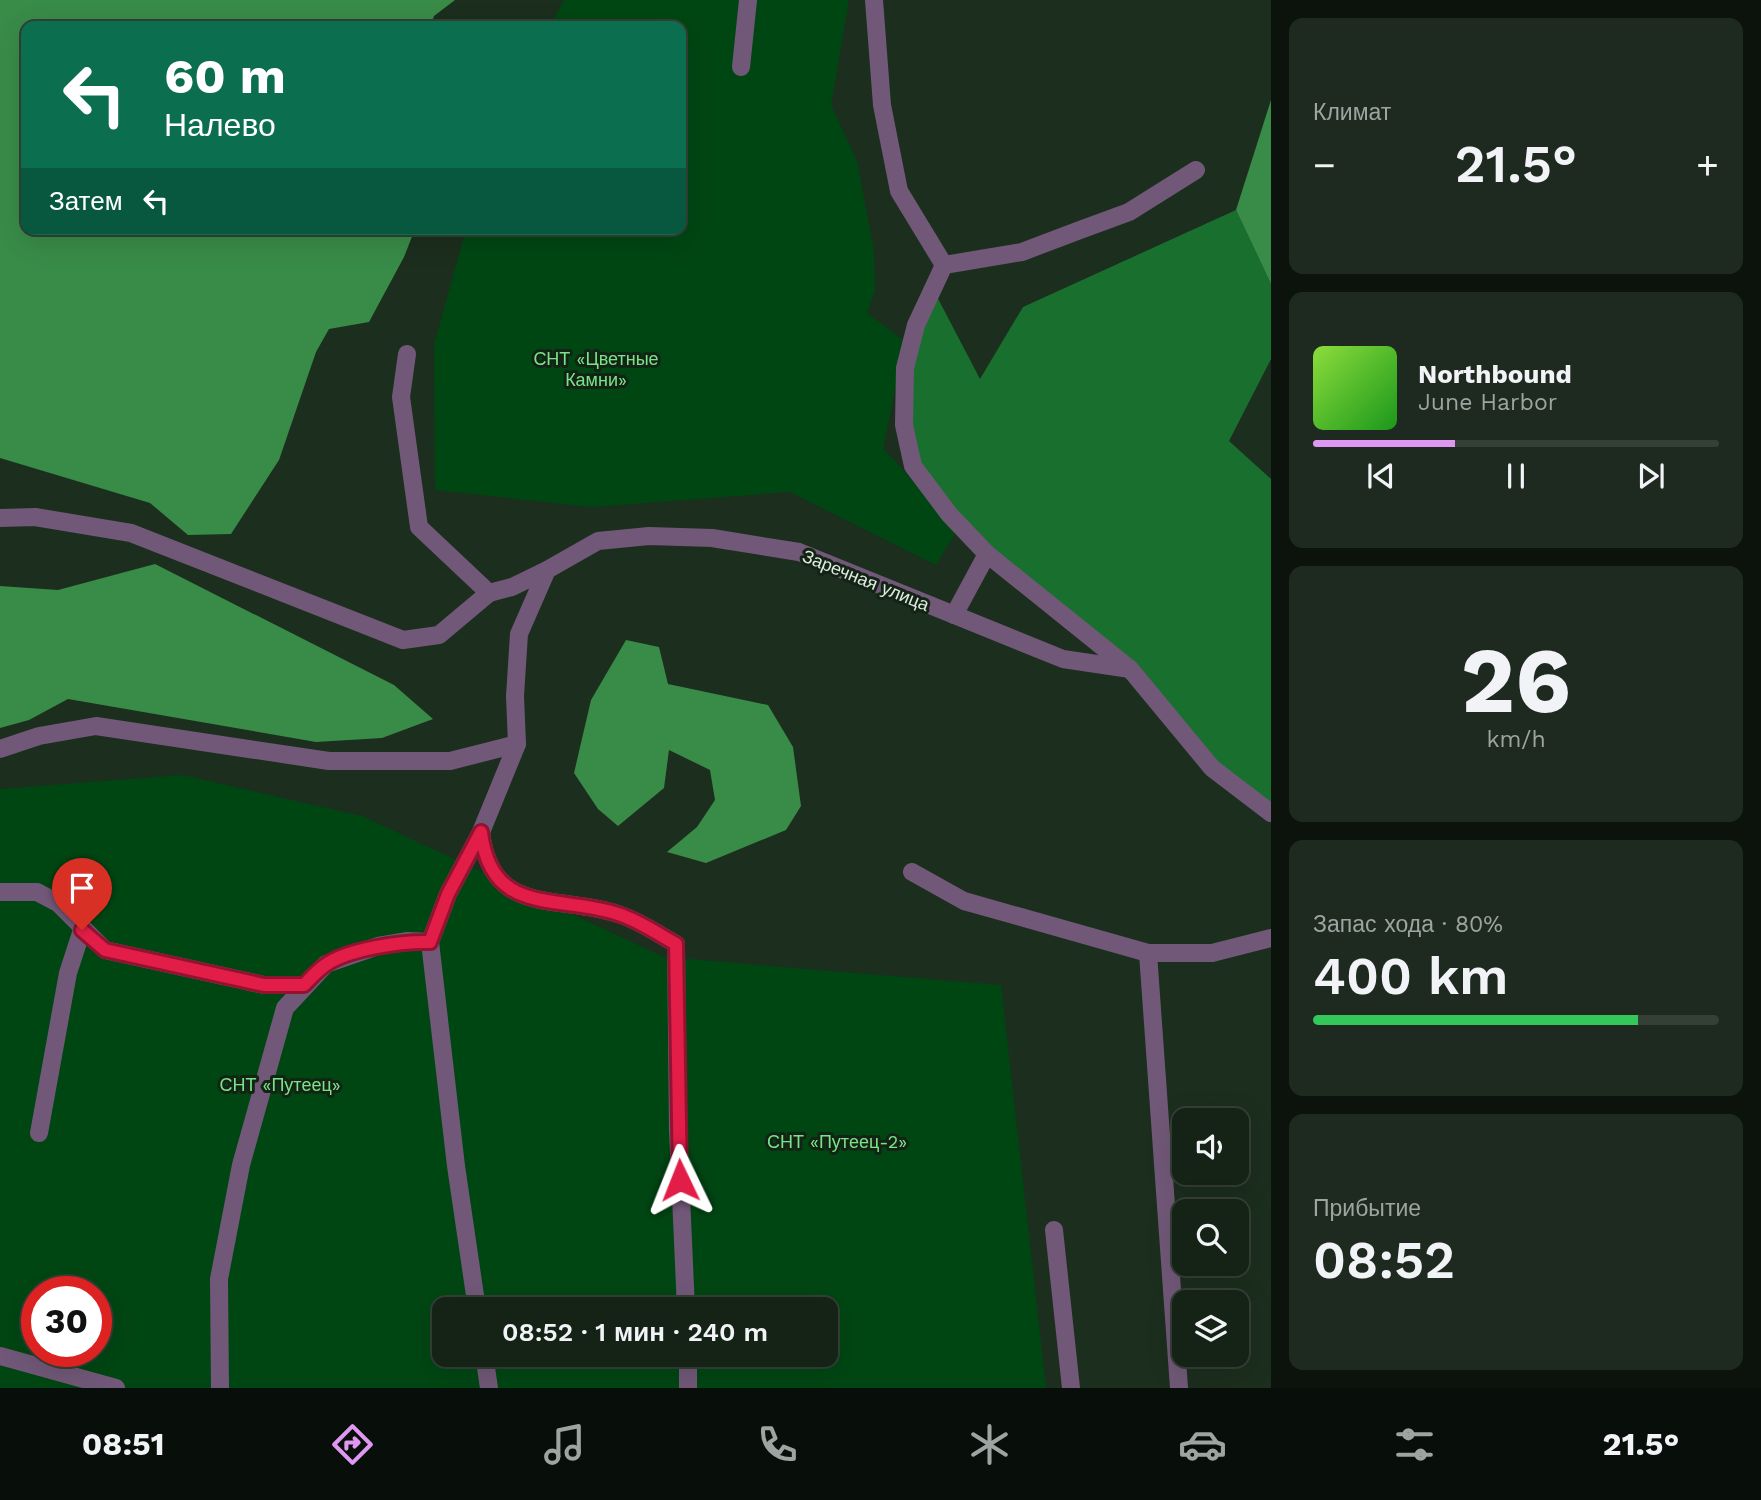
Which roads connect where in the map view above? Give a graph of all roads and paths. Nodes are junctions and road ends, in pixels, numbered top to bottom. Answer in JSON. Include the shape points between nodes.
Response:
{"nodes":[{"id":1,"x":748,"y":0,"type":"edge"},
{"id":2,"x":874,"y":0,"type":"edge"},
{"id":3,"x":741,"y":67,"type":"dead end"},
{"id":4,"x":1196,"y":170,"type":"dead end"},
{"id":5,"x":944,"y":264,"type":"junction"},
{"id":6,"x":407,"y":354,"type":"dead end"},
{"id":7,"x":0,"y":518,"type":"edge"},
{"id":8,"x":987,"y":554,"type":"junction"},
{"id":9,"x":547,"y":570,"type":"junction"},
{"id":10,"x":489,"y":593,"type":"junction"},
{"id":11,"x":954,"y":615,"type":"junction"},
{"id":12,"x":1130,"y":669,"type":"junction"},
{"id":13,"x":517,"y":744,"type":"junction"},
{"id":14,"x":0,"y":749,"type":"edge"},
{"id":15,"x":1271,"y":813,"type":"edge"},
{"id":16,"x":481,"y":832,"type":"junction"},
{"id":17,"x":912,"y":872,"type":"dead end"},
{"id":18,"x":0,"y":892,"type":"edge"},
{"id":19,"x":82,"y":930,"type":"junction"},
{"id":20,"x":1271,"y":938,"type":"edge"},
{"id":21,"x":430,"y":942,"type":"junction"},
{"id":22,"x":1148,"y":953,"type":"junction"},
{"id":23,"x":304,"y":985,"type":"junction"},
{"id":24,"x":39,"y":1133,"type":"dead end"},
{"id":25,"x":1054,"y":1230,"type":"dead end"},
{"id":26,"x":475,"y":1297,"type":"edge"},
{"id":27,"x":685,"y":1297,"type":"edge"},
{"id":28,"x":0,"y":1356,"type":"edge"},
{"id":29,"x":486,"y":1367,"type":"edge"},
{"id":30,"x":688,"y":1367,"type":"edge"},
{"id":31,"x":116,"y":1388,"type":"edge"},
{"id":32,"x":220,"y":1388,"type":"edge"},
{"id":33,"x":489,"y":1388,"type":"edge"},
{"id":34,"x":688,"y":1388,"type":"edge"},
{"id":35,"x":1071,"y":1388,"type":"edge"},
{"id":36,"x":1179,"y":1388,"type":"edge"}],
"edges":[{"from":1,"to":3,"type":"street"},
{"from":2,"to":5,"type":"street","via":[[882,105],[900,191]]},
{"from":4,"to":5,"type":"street","via":[[1129,212],[1093,226],[1022,251]]},
{"from":5,"to":8,"type":"street","via":[[916,325],[905,368],[904,425],[914,466],[949,514]]},
{"from":6,"to":10,"type":"street","via":[[401,397],[419,527]]},
{"from":7,"to":10,"type":"street","via":[[36,517],[131,533],[403,640],[439,635]]},
{"from":8,"to":11,"type":"street"},
{"from":8,"to":12,"type":"street"},
{"from":9,"to":10,"type":"street","name":"Заречная улица"},
{"from":9,"to":11,"type":"street","name":"Заречная улица","via":[[598,541],[649,536],[712,538],[799,552]]},
{"from":9,"to":13,"type":"street","via":[[519,634]]},
{"from":11,"to":12,"type":"street","name":"Заречная улица","via":[[1063,659]]},
{"from":12,"to":15,"type":"street","via":[[1212,768]]},
{"from":13,"to":14,"type":"street","via":[[450,761],[329,761],[96,726],[39,736]]},
{"from":13,"to":16,"type":"street"},
{"from":16,"to":21,"type":"street","via":[[448,894]]},
{"from":16,"to":27,"type":"street","via":[[483,855],[494,875],[513,893],[619,914],[676,944]]},
{"from":17,"to":22,"type":"street","via":[[964,901]]},
{"from":18,"to":19,"type":"street","via":[[37,892],[58,903]]},
{"from":19,"to":23,"type":"street","via":[[105,950],[264,985]]},
{"from":19,"to":24,"type":"street","via":[[68,973]]},
{"from":20,"to":22,"type":"street","via":[[1212,953]]},
{"from":21,"to":23,"type":"street","via":[[378,946],[326,964]]},
{"from":21,"to":26,"type":"street"},
{"from":22,"to":36,"type":"street"},
{"from":23,"to":32,"type":"street","via":[[285,1007],[240,1165],[219,1279]]},
{"from":25,"to":35,"type":"street"},
{"from":28,"to":31,"type":"street"},
{"from":29,"to":33,"type":"street"},
{"from":30,"to":34,"type":"street"}]}
